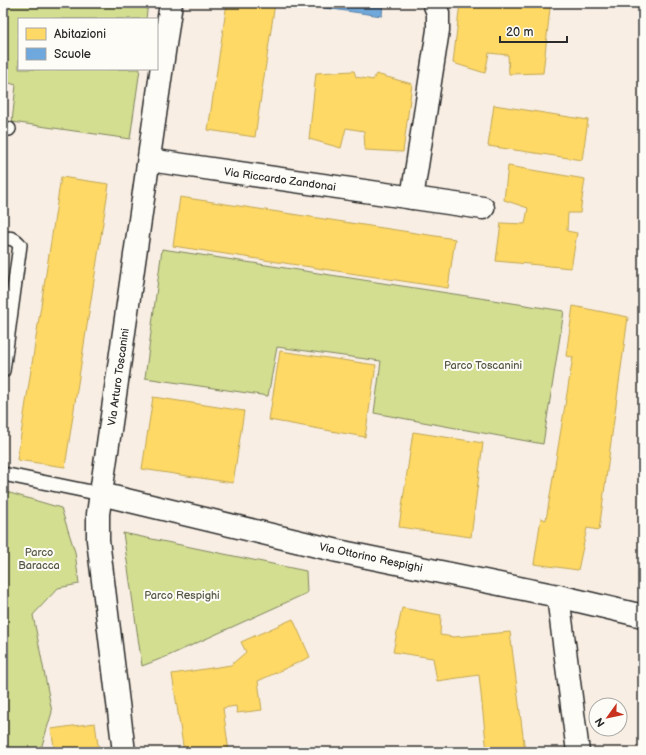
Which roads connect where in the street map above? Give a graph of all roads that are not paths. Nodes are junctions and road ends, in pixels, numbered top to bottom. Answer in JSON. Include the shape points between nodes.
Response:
{"nodes":[{"id":1,"x":171,"y":3,"type":"edge"},
{"id":2,"x":434,"y":3,"type":"edge"},
{"id":3,"x":149,"y":160,"type":"junction"},
{"id":4,"x":412,"y":198,"type":"junction"},
{"id":5,"x":483,"y":208,"type":"dead end"},
{"id":6,"x":3,"y":239,"type":"edge"},
{"id":7,"x":3,"y":371,"type":"edge"},
{"id":8,"x":3,"y":474,"type":"edge"},
{"id":9,"x":101,"y":494,"type":"junction"},
{"id":10,"x":558,"y":596,"type":"junction"},
{"id":11,"x":643,"y":616,"type":"edge"},
{"id":12,"x":124,"y":752,"type":"edge"},
{"id":13,"x":578,"y":752,"type":"edge"}],
"edges":[{"from":1,"to":3,"type":"street","name":"Via Arturo Toscanini"},
{"from":2,"to":4,"type":"street","via":[[438,13],[438,30]]},
{"from":3,"to":4,"type":"street","name":"Via Riccardo Zandonai"},
{"from":3,"to":9,"type":"street","name":"Via Arturo Toscanini"},
{"from":4,"to":5,"type":"street","name":"Via Riccardo Zandonai"},
{"from":6,"to":7,"type":"lane","via":[[10,238],[20,245]]},
{"from":8,"to":9,"type":"lane"},
{"from":9,"to":10,"type":"street","name":"Via Ottorino Respighi","via":[[338,551]]},
{"from":9,"to":12,"type":"street","name":"Via Arturo Toscanini","via":[[98,540]]},
{"from":10,"to":11,"type":"street","name":"Via Ottorino Respighi"},
{"from":10,"to":13,"type":"street"}]}
